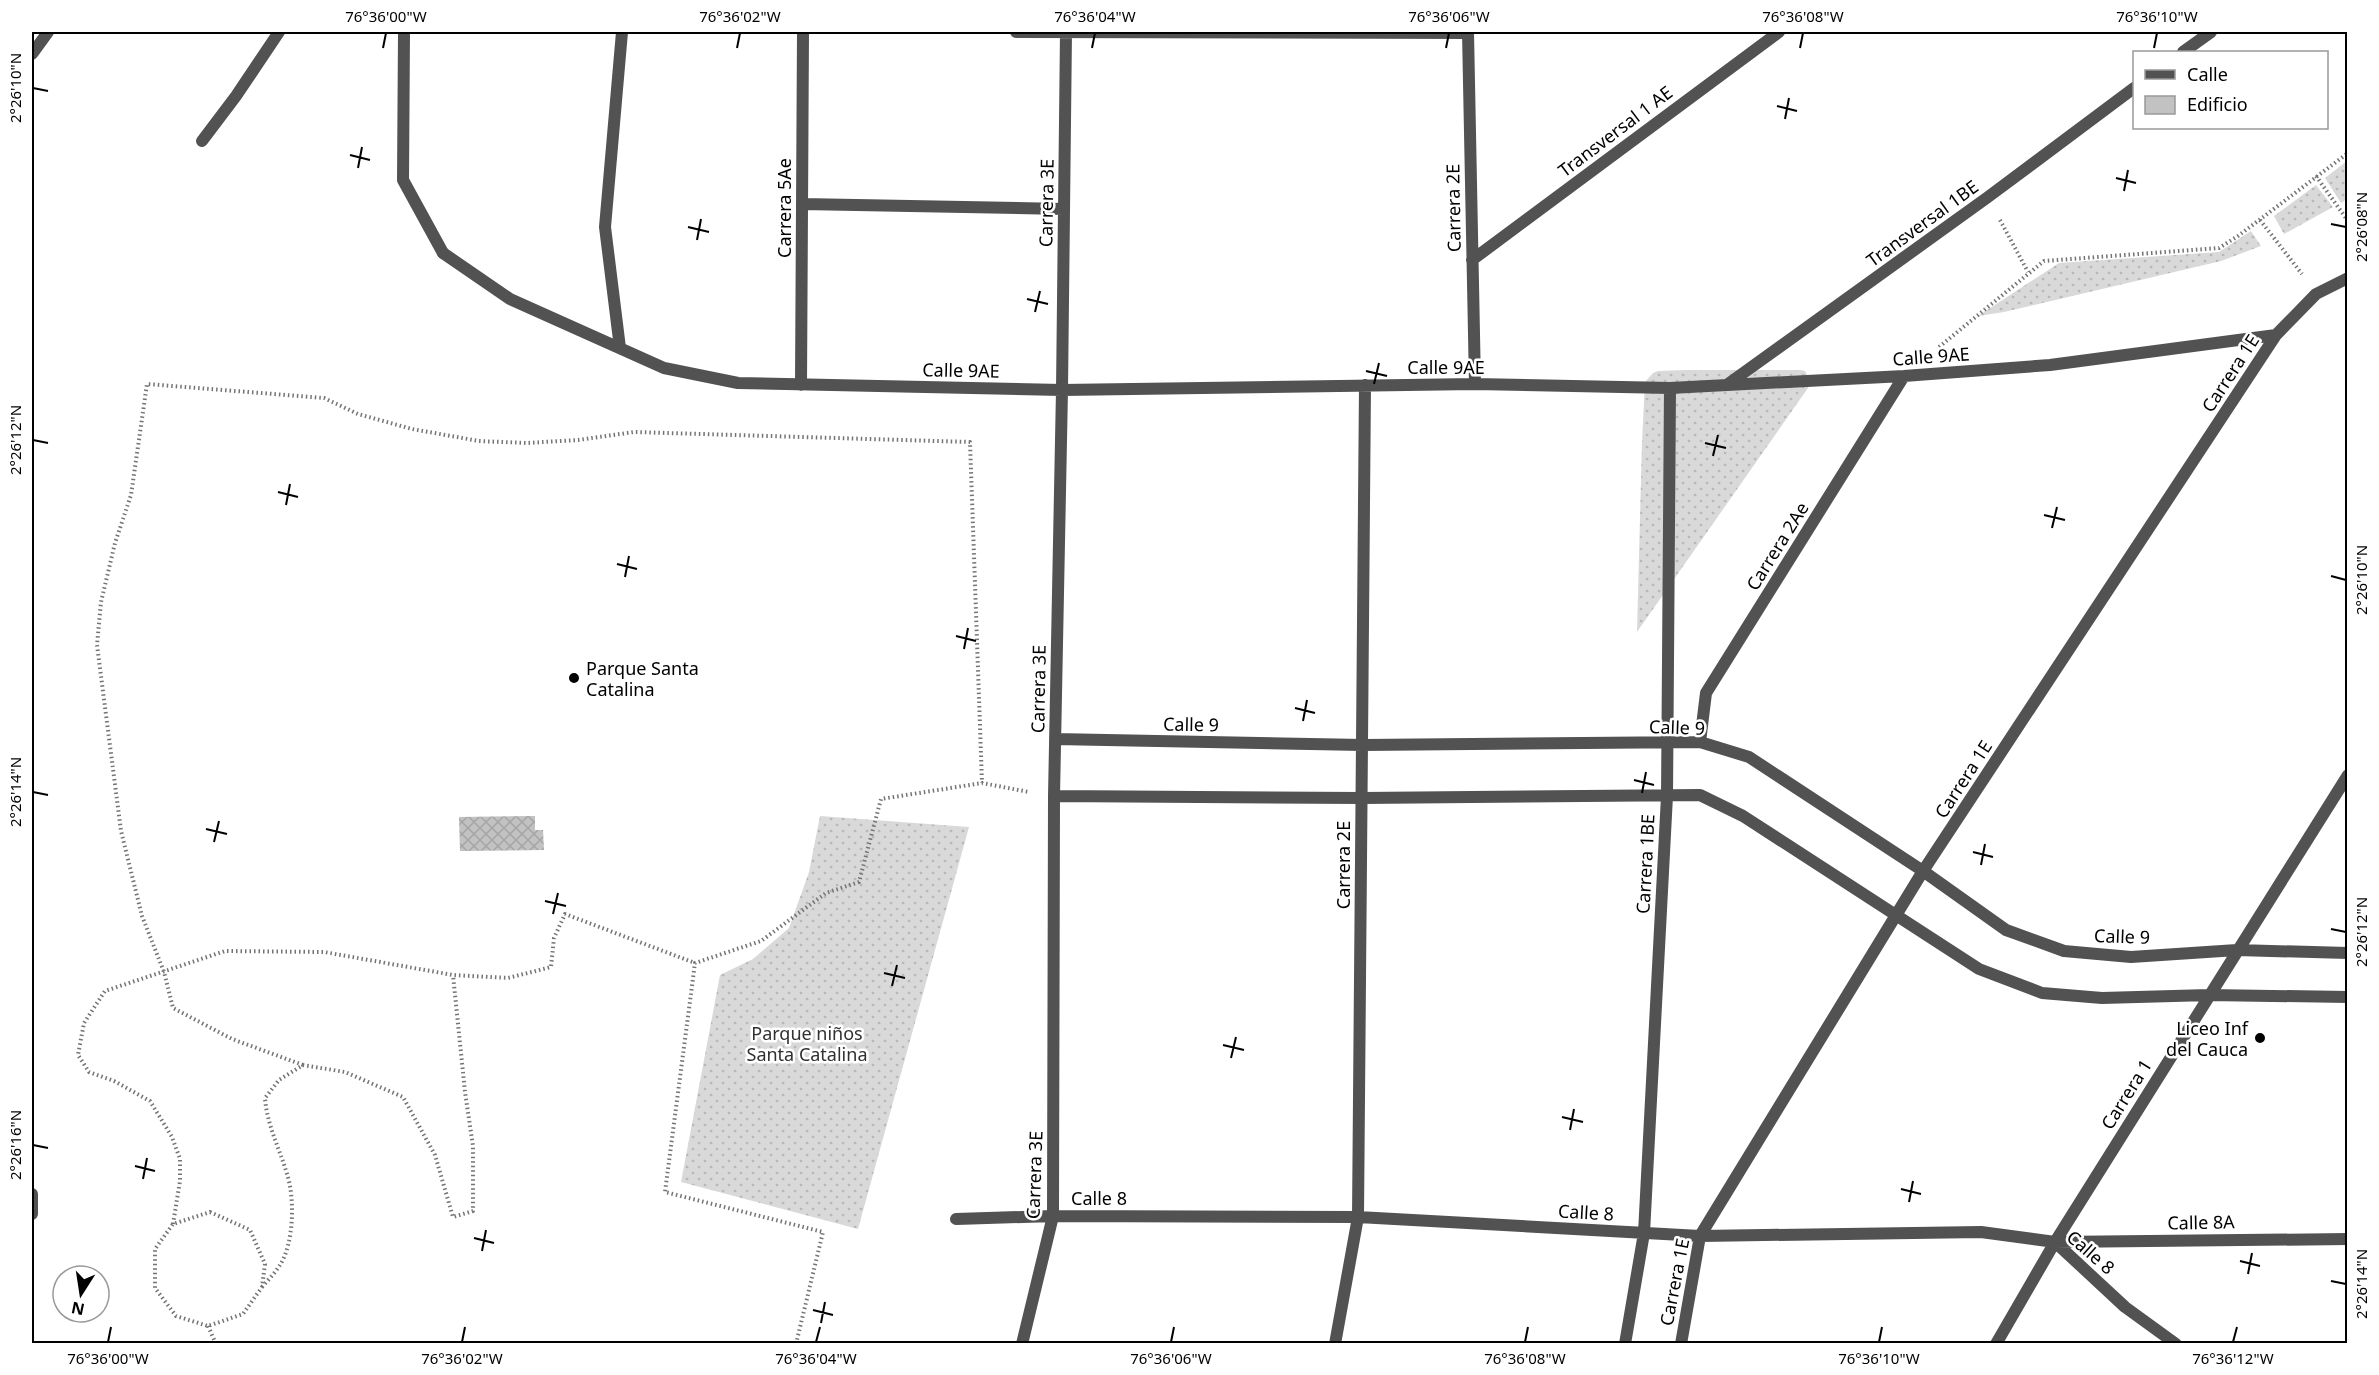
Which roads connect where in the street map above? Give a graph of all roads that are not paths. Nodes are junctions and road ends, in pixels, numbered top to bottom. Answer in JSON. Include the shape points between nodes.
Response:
{"nodes":[{"id":1,"x":48,"y":32,"type":"edge"},
{"id":2,"x":279,"y":32,"type":"edge"},
{"id":3,"x":404,"y":32,"type":"edge"},
{"id":4,"x":622,"y":32,"type":"edge"},
{"id":5,"x":803,"y":32,"type":"edge"},
{"id":6,"x":1016,"y":32,"type":"edge"},
{"id":7,"x":1066,"y":32,"type":"edge"},
{"id":8,"x":1468,"y":32,"type":"edge"},
{"id":9,"x":1779,"y":32,"type":"edge"},
{"id":10,"x":2211,"y":32,"type":"edge"},
{"id":11,"x":2184,"y":51,"type":"edge"},
{"id":12,"x":32,"y":54,"type":"edge"},
{"id":13,"x":2133,"y":89,"type":"edge"},
{"id":14,"x":202,"y":141,"type":"dead end"},
{"id":15,"x":802,"y":204,"type":"junction"},
{"id":16,"x":1064,"y":209,"type":"junction"},
{"id":17,"x":1472,"y":260,"type":"junction"},
{"id":18,"x":2348,"y":278,"type":"edge"},
{"id":19,"x":2276,"y":335,"type":"junction"},
{"id":20,"x":620,"y":348,"type":"junction"},
{"id":21,"x":1904,"y":376,"type":"junction"},
{"id":22,"x":1475,"y":384,"type":"junction"},
{"id":23,"x":1728,"y":384,"type":"junction"},
{"id":24,"x":801,"y":385,"type":"junction"},
{"id":25,"x":1365,"y":385,"type":"junction"},
{"id":26,"x":1670,"y":388,"type":"junction"},
{"id":27,"x":1062,"y":390,"type":"junction"},
{"id":28,"x":1055,"y":739,"type":"junction"},
{"id":29,"x":1700,"y":742,"type":"junction"},
{"id":30,"x":1667,"y":744,"type":"junction"},
{"id":31,"x":1363,"y":745,"type":"junction"},
{"id":32,"x":2348,"y":775,"type":"edge"},
{"id":33,"x":1054,"y":796,"type":"junction"},
{"id":34,"x":1667,"y":796,"type":"junction"},
{"id":35,"x":1362,"y":798,"type":"junction"},
{"id":36,"x":1923,"y":871,"type":"junction"},
{"id":37,"x":1896,"y":916,"type":"junction"},
{"id":38,"x":2237,"y":950,"type":"junction"},
{"id":39,"x":2348,"y":953,"type":"edge"},
{"id":40,"x":2209,"y":995,"type":"junction"},
{"id":41,"x":2348,"y":997,"type":"edge"},
{"id":42,"x":32,"y":1194,"type":"edge"},
{"id":43,"x":32,"y":1215,"type":"edge"},
{"id":44,"x":1053,"y":1216,"type":"junction"},
{"id":45,"x":1358,"y":1216,"type":"junction"},
{"id":46,"x":956,"y":1219,"type":"dead end"},
{"id":47,"x":1644,"y":1233,"type":"junction"},
{"id":48,"x":1700,"y":1236,"type":"junction"},
{"id":49,"x":2348,"y":1239,"type":"edge"},
{"id":50,"x":2055,"y":1242,"type":"junction"},
{"id":51,"x":1022,"y":1344,"type":"edge"},
{"id":52,"x":1335,"y":1344,"type":"edge"},
{"id":53,"x":1625,"y":1344,"type":"edge"},
{"id":54,"x":1681,"y":1344,"type":"edge"},
{"id":55,"x":1996,"y":1344,"type":"edge"},
{"id":56,"x":2176,"y":1344,"type":"edge"}],
"edges":[{"from":1,"to":12,"type":"street"},
{"from":2,"to":14,"type":"street"},
{"from":3,"to":20,"type":"street","name":"Calle 9AE","via":[[403,180],[443,253],[510,299]]},
{"from":4,"to":20,"type":"street","via":[[605,227]]},
{"from":5,"to":15,"type":"street","name":"Carrera 5Ae"},
{"from":6,"to":7,"type":"street"},
{"from":7,"to":8,"type":"street"},
{"from":7,"to":16,"type":"street","name":"Carrera 3E"},
{"from":8,"to":17,"type":"street","name":"Carrera 2E"},
{"from":9,"to":17,"type":"street","name":"Transversal 1 AE"},
{"from":10,"to":11,"type":"street"},
{"from":13,"to":23,"type":"street","name":"Transversal 1BE"},
{"from":15,"to":16,"type":"street"},
{"from":15,"to":24,"type":"street","name":"Carrera 5Ae"},
{"from":16,"to":27,"type":"street","name":"Carrera 3E"},
{"from":17,"to":22,"type":"street","name":"Carrera 2E"},
{"from":18,"to":19,"type":"street","name":"Carrera 1E","via":[[2316,294]]},
{"from":19,"to":21,"type":"street","name":"Calle 9AE","via":[[2050,364]]},
{"from":19,"to":36,"type":"street","name":"Carrera 1E"},
{"from":20,"to":24,"type":"street","name":"Calle 9AE","via":[[664,368],[738,384]]},
{"from":21,"to":23,"type":"street","name":"Calle 9AE"},
{"from":21,"to":29,"type":"street","name":"Carrera 2Ae","via":[[1706,693]]},
{"from":22,"to":25,"type":"street","name":"Calle 9AE"},
{"from":22,"to":26,"type":"street","name":"Calle 9AE"},
{"from":23,"to":26,"type":"street","name":"Calle 9AE"},
{"from":24,"to":27,"type":"street","name":"Calle 9AE"},
{"from":25,"to":27,"type":"street","name":"Calle 9AE"},
{"from":25,"to":31,"type":"street","name":"Carrera 2E"},
{"from":26,"to":30,"type":"street","name":"Carrera 1BE"},
{"from":27,"to":28,"type":"street","name":"Carrera 3E"},
{"from":28,"to":31,"type":"street","name":"Calle 9"},
{"from":28,"to":33,"type":"street","name":"Carrera 3E"},
{"from":29,"to":30,"type":"street","name":"Calle 9"},
{"from":29,"to":36,"type":"street","name":"Calle 9","via":[[1749,757]]},
{"from":30,"to":31,"type":"street","name":"Calle 9"},
{"from":30,"to":34,"type":"street","name":"Carrera 1BE"},
{"from":31,"to":35,"type":"street","name":"Carrera 2E"},
{"from":32,"to":38,"type":"street","name":"Carrera 1"},
{"from":33,"to":35,"type":"street"},
{"from":33,"to":44,"type":"street","name":"Carrera 3E"},
{"from":34,"to":35,"type":"street"},
{"from":34,"to":37,"type":"street","via":[[1700,795],[1743,816]]},
{"from":34,"to":47,"type":"street","name":"Carrera 1BE"},
{"from":35,"to":45,"type":"street","name":"Carrera 2E"},
{"from":36,"to":37,"type":"street","name":"Carrera 1E"},
{"from":36,"to":38,"type":"street","name":"Calle 9","via":[[2006,930],[2064,951],[2131,957]]},
{"from":37,"to":40,"type":"street","via":[[1979,969],[2042,993],[2102,998]]},
{"from":37,"to":48,"type":"street","name":"Carrera 1E"},
{"from":38,"to":39,"type":"street","name":"Calle 9"},
{"from":38,"to":40,"type":"street","name":"Carrera 1"},
{"from":40,"to":41,"type":"street"},
{"from":40,"to":50,"type":"street","name":"Carrera 1"},
{"from":42,"to":43,"type":"street"},
{"from":44,"to":45,"type":"street","name":"Calle 8"},
{"from":44,"to":46,"type":"street","name":"Calle 8"},
{"from":44,"to":51,"type":"street","name":"Carrera 3E"},
{"from":45,"to":47,"type":"street","name":"Calle 8"},
{"from":45,"to":52,"type":"street","name":"Carrera 2E"},
{"from":47,"to":48,"type":"street","name":"Calle 8"},
{"from":47,"to":53,"type":"street","name":"Carrera 1E"},
{"from":48,"to":50,"type":"street","name":"Calle 8","via":[[1981,1232]]},
{"from":48,"to":54,"type":"street","name":"Carrera 1E"},
{"from":49,"to":50,"type":"street","name":"Calle 8A"},
{"from":50,"to":55,"type":"street","name":"Carrera 1"},
{"from":50,"to":56,"type":"street","name":"Calle 8","via":[[2125,1306]]}]}
